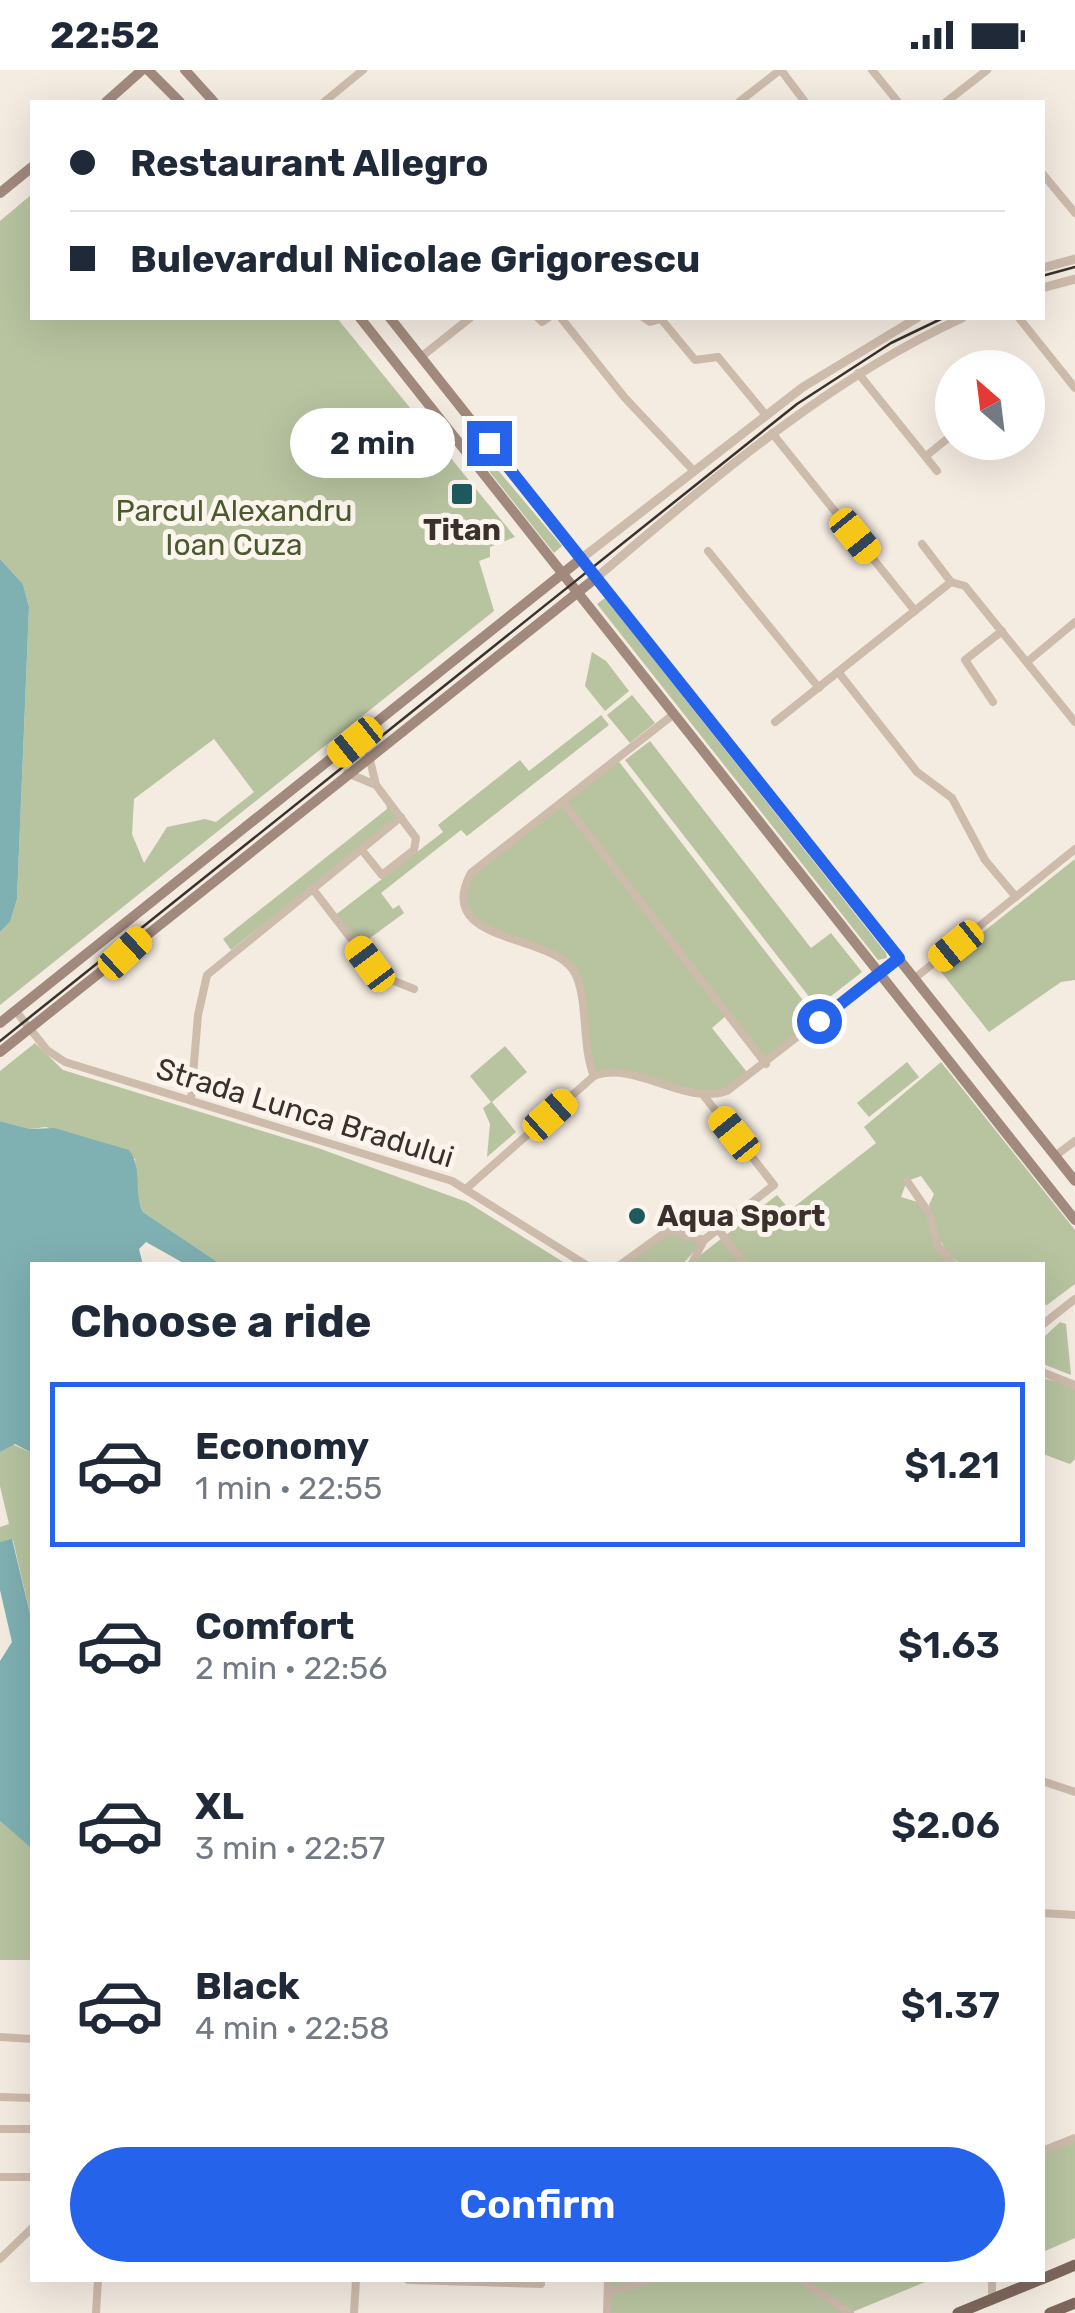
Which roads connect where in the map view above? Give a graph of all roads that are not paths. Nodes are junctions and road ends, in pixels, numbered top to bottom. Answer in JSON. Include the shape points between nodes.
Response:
{"nodes":[{"id":1,"x":145,"y":70,"type":"edge"},
{"id":2,"x":185,"y":70,"type":"edge"},
{"id":3,"x":363,"y":70,"type":"edge"},
{"id":4,"x":758,"y":70,"type":"edge"},
{"id":5,"x":780,"y":70,"type":"edge"},
{"id":6,"x":872,"y":70,"type":"edge"},
{"id":7,"x":987,"y":70,"type":"edge"},
{"id":8,"x":767,"y":80,"type":"junction"},
{"id":9,"x":108,"y":100,"type":"edge"},
{"id":10,"x":178,"y":100,"type":"edge"},
{"id":11,"x":212,"y":100,"type":"edge"},
{"id":12,"x":326,"y":100,"type":"edge"},
{"id":13,"x":742,"y":100,"type":"edge"},
{"id":14,"x":803,"y":100,"type":"edge"},
{"id":15,"x":896,"y":100,"type":"edge"},
{"id":16,"x":949,"y":100,"type":"edge"},
{"id":17,"x":30,"y":169,"type":"edge"},
{"id":18,"x":1045,"y":177,"type":"edge"},
{"id":19,"x":0,"y":194,"type":"edge"},
{"id":20,"x":1071,"y":209,"type":"edge"},
{"id":21,"x":1075,"y":259,"type":"edge"},
{"id":22,"x":1045,"y":267,"type":"edge"},
{"id":23,"x":1075,"y":279,"type":"edge"},
{"id":24,"x":1045,"y":287,"type":"edge"},
{"id":25,"x":362,"y":320,"type":"edge"},
{"id":26,"x":392,"y":320,"type":"edge"},
{"id":27,"x":467,"y":320,"type":"edge"},
{"id":28,"x":563,"y":320,"type":"edge"},
{"id":29,"x":661,"y":320,"type":"edge"},
{"id":30,"x":912,"y":320,"type":"edge"},
{"id":31,"x":917,"y":320,"type":"edge"},
{"id":32,"x":958,"y":320,"type":"edge"},
{"id":33,"x":1021,"y":320,"type":"edge"},
{"id":34,"x":926,"y":335,"type":"junction"},
{"id":35,"x":421,"y":357,"type":"junction"},
{"id":36,"x":858,"y":373,"type":"junction"},
{"id":37,"x":1075,"y":388,"type":"edge"},
{"id":38,"x":766,"y":414,"type":"junction"},
{"id":39,"x":772,"y":433,"type":"junction"},
{"id":40,"x":935,"y":449,"type":"edge"},
{"id":41,"x":926,"y":456,"type":"junction"},
{"id":42,"x":693,"y":470,"type":"junction"},
{"id":43,"x":937,"y":472,"type":"dead end"},
{"id":44,"x":922,"y":544,"type":"dead end"},
{"id":45,"x":708,"y":551,"type":"dead end"},
{"id":46,"x":582,"y":558,"type":"junction"},
{"id":47,"x":564,"y":574,"type":"junction"},
{"id":48,"x":598,"y":577,"type":"junction"},
{"id":49,"x":951,"y":582,"type":"junction"},
{"id":50,"x":580,"y":593,"type":"junction"},
{"id":51,"x":915,"y":612,"type":"junction"},
{"id":52,"x":1075,"y":622,"type":"edge"},
{"id":53,"x":1002,"y":631,"type":"junction"},
{"id":54,"x":1027,"y":662,"type":"junction"},
{"id":55,"x":839,"y":673,"type":"junction"},
{"id":56,"x":819,"y":688,"type":"junction"},
{"id":57,"x":993,"y":702,"type":"dead end"},
{"id":58,"x":676,"y":713,"type":"junction"},
{"id":59,"x":775,"y":722,"type":"dead end"},
{"id":60,"x":1075,"y":722,"type":"edge"},
{"id":61,"x":369,"y":756,"type":"junction"},
{"id":62,"x":347,"y":774,"type":"junction"},
{"id":63,"x":376,"y":785,"type":"junction"},
{"id":64,"x":563,"y":802,"type":"junction"},
{"id":65,"x":402,"y":817,"type":"junction"},
{"id":66,"x":361,"y":849,"type":"junction"},
{"id":67,"x":1075,"y":849,"type":"edge"},
{"id":68,"x":312,"y":888,"type":"junction"},
{"id":69,"x":1016,"y":897,"type":"junction"},
{"id":70,"x":899,"y":958,"type":"junction"},
{"id":71,"x":880,"y":972,"type":"junction"},
{"id":72,"x":915,"y":978,"type":"junction"},
{"id":73,"x":414,"y":990,"type":"dead end"},
{"id":74,"x":15,"y":1010,"type":"junction"},
{"id":75,"x":0,"y":1023,"type":"edge"},
{"id":76,"x":30,"y":1030,"type":"junction"},
{"id":77,"x":0,"y":1052,"type":"edge"},
{"id":78,"x":766,"y":1064,"type":"junction"},
{"id":79,"x":594,"y":1076,"type":"junction"},
{"id":80,"x":704,"y":1096,"type":"junction"},
{"id":81,"x":190,"y":1099,"type":"junction"},
{"id":82,"x":1015,"y":1105,"type":"junction"},
{"id":83,"x":996,"y":1120,"type":"junction"},
{"id":84,"x":1075,"y":1141,"type":"edge"},
{"id":85,"x":1055,"y":1156,"type":"junction"},
{"id":86,"x":907,"y":1180,"type":"dead end"},
{"id":87,"x":1075,"y":1181,"type":"edge"},
{"id":88,"x":466,"y":1188,"type":"junction"},
{"id":89,"x":1071,"y":1206,"type":"edge"},
{"id":90,"x":1075,"y":1220,"type":"edge"},
{"id":91,"x":718,"y":1230,"type":"junction"},
{"id":92,"x":704,"y":1240,"type":"junction"},
{"id":93,"x":581,"y":1262,"type":"edge"},
{"id":94,"x":624,"y":1262,"type":"edge"},
{"id":95,"x":691,"y":1262,"type":"edge"},
{"id":96,"x":743,"y":1262,"type":"edge"},
{"id":97,"x":951,"y":1262,"type":"edge"},
{"id":98,"x":1075,"y":1299,"type":"edge"},
{"id":99,"x":1045,"y":1311,"type":"edge"},
{"id":100,"x":1056,"y":1313,"type":"junction"},
{"id":101,"x":1045,"y":1322,"type":"edge"},
{"id":102,"x":1045,"y":1373,"type":"edge"},
{"id":103,"x":1075,"y":1385,"type":"edge"},
{"id":104,"x":1045,"y":1782,"type":"edge"},
{"id":105,"x":1075,"y":1792,"type":"edge"},
{"id":106,"x":1045,"y":1913,"type":"edge"},
{"id":107,"x":1075,"y":1915,"type":"edge"},
{"id":108,"x":0,"y":2038,"type":"edge"},
{"id":109,"x":30,"y":2039,"type":"edge"},
{"id":110,"x":0,"y":2097,"type":"edge"},
{"id":111,"x":30,"y":2098,"type":"edge"},
{"id":112,"x":0,"y":2129,"type":"edge"},
{"id":113,"x":30,"y":2130,"type":"edge"},
{"id":114,"x":1075,"y":2138,"type":"edge"},
{"id":115,"x":1045,"y":2150,"type":"edge"},
{"id":116,"x":30,"y":2177,"type":"edge"},
{"id":117,"x":0,"y":2178,"type":"edge"},
{"id":118,"x":30,"y":2230,"type":"edge"},
{"id":119,"x":0,"y":2259,"type":"edge"},
{"id":120,"x":1075,"y":2265,"type":"edge"},
{"id":121,"x":1045,"y":2277,"type":"edge"},
{"id":122,"x":98,"y":2282,"type":"edge"},
{"id":123,"x":356,"y":2282,"type":"edge"},
{"id":124,"x":500,"y":2282,"type":"edge"},
{"id":125,"x":541,"y":2282,"type":"edge"},
{"id":126,"x":608,"y":2282,"type":"edge"},
{"id":127,"x":644,"y":2282,"type":"edge"},
{"id":128,"x":804,"y":2282,"type":"edge"},
{"id":129,"x":992,"y":2282,"type":"edge"},
{"id":130,"x":1034,"y":2282,"type":"edge"},
{"id":131,"x":608,"y":2293,"type":"junction"},
{"id":132,"x":992,"y":2300,"type":"junction"},
{"id":133,"x":1075,"y":2302,"type":"edge"},
{"id":134,"x":96,"y":2313,"type":"edge"},
{"id":135,"x":354,"y":2313,"type":"edge"},
{"id":136,"x":608,"y":2313,"type":"edge"},
{"id":137,"x":850,"y":2313,"type":"edge"},
{"id":138,"x":958,"y":2313,"type":"edge"},
{"id":139,"x":1050,"y":2313,"type":"edge"}],
"edges":[{"from":1,"to":9,"type":"main road"},
{"from":1,"to":10,"type":"main road"},
{"from":2,"to":11,"type":"main road"},
{"from":3,"to":12,"type":"street"},
{"from":4,"to":8,"type":"street"},
{"from":5,"to":8,"type":"street"},
{"from":5,"to":14,"type":"street"},
{"from":6,"to":15,"type":"street"},
{"from":7,"to":16,"type":"street"},
{"from":8,"to":13,"type":"street"},
{"from":17,"to":19,"type":"main road"},
{"from":18,"to":20,"type":"street"},
{"from":21,"to":22,"type":"street"},
{"from":23,"to":24,"type":"street"},
{"from":25,"to":47,"type":"main road"},
{"from":26,"to":35,"type":"main road"},
{"from":27,"to":35,"type":"street"},
{"from":28,"to":42,"type":"street"},
{"from":29,"to":38,"type":"street","via":[[692,358],[718,357]]},
{"from":30,"to":38,"type":"street"},
{"from":31,"to":34,"type":"street"},
{"from":32,"to":34,"type":"street"},
{"from":33,"to":37,"type":"street"},
{"from":34,"to":36,"type":"street"},
{"from":35,"to":46,"type":"main road"},
{"from":36,"to":39,"type":"street"},
{"from":36,"to":41,"type":"street"},
{"from":38,"to":42,"type":"street"},
{"from":39,"to":48,"type":"street"},
{"from":39,"to":51,"type":"street"},
{"from":40,"to":41,"type":"street"},
{"from":41,"to":43,"type":"street"},
{"from":42,"to":46,"type":"street"},
{"from":44,"to":49,"type":"street"},
{"from":45,"to":56,"type":"street"},
{"from":46,"to":47,"type":"main road"},
{"from":46,"to":48,"type":"main road"},
{"from":47,"to":50,"type":"main road"},
{"from":47,"to":74,"type":"main road"},
{"from":48,"to":50,"type":"main road"},
{"from":48,"to":70,"type":"main road"},
{"from":49,"to":51,"type":"street"},
{"from":49,"to":53,"type":"street","via":[[964,586]]},
{"from":50,"to":58,"type":"main road"},
{"from":50,"to":61,"type":"main road"},
{"from":51,"to":55,"type":"street"},
{"from":52,"to":54,"type":"street"},
{"from":53,"to":54,"type":"street"},
{"from":53,"to":57,"type":"street","via":[[965,660]]},
{"from":54,"to":60,"type":"street"},
{"from":55,"to":56,"type":"street"},
{"from":55,"to":69,"type":"street","via":[[917,772],[952,798],[985,860]]},
{"from":56,"to":59,"type":"street"},
{"from":58,"to":64,"type":"street"},
{"from":58,"to":71,"type":"main road"},
{"from":61,"to":62,"type":"main road"},
{"from":61,"to":63,"type":"street"},
{"from":62,"to":63,"type":"street"},
{"from":62,"to":76,"type":"main road"},
{"from":63,"to":65,"type":"street"},
{"from":64,"to":78,"type":"street"},
{"from":64,"to":79,"type":"street","via":[[471,873],[465,904],[483,927],[556,957],[574,972]]},
{"from":65,"to":66,"type":"street"},
{"from":65,"to":66,"type":"street","via":[[416,838],[414,850],[382,875]]},
{"from":66,"to":68,"type":"street"},
{"from":67,"to":69,"type":"street"},
{"from":68,"to":73,"type":"street","via":[[378,975]]},
{"from":68,"to":81,"type":"street","via":[[207,975]]},
{"from":69,"to":72,"type":"street"},
{"from":70,"to":71,"type":"main road"},
{"from":70,"to":72,"type":"main road"},
{"from":71,"to":78,"type":"street"},
{"from":71,"to":83,"type":"main road"},
{"from":72,"to":82,"type":"main road"},
{"from":74,"to":75,"type":"main road"},
{"from":74,"to":76,"type":"street","name":"Strada Lunca Bradului"},
{"from":76,"to":77,"type":"main road"},
{"from":76,"to":81,"type":"street","name":"Strada Lunca Bradului","via":[[65,1062]]},
{"from":78,"to":80,"type":"street","via":[[727,1091]]},
{"from":79,"to":80,"type":"street","via":[[617,1073]]},
{"from":79,"to":88,"type":"street","name":"Strada Lunca Bradului"},
{"from":80,"to":91,"type":"street","via":[[774,1184]]},
{"from":81,"to":88,"type":"street","name":"Strada Lunca Bradului"},
{"from":82,"to":83,"type":"main road"},
{"from":82,"to":85,"type":"main road"},
{"from":83,"to":89,"type":"main road"},
{"from":84,"to":85,"type":"street"},
{"from":85,"to":87,"type":"main road"},
{"from":86,"to":97,"type":"street"},
{"from":88,"to":93,"type":"street"},
{"from":89,"to":90,"type":"main road"},
{"from":91,"to":92,"type":"street"},
{"from":91,"to":96,"type":"street"},
{"from":92,"to":94,"type":"street","via":[[667,1231]]},
{"from":92,"to":95,"type":"street"},
{"from":98,"to":100,"type":"street"},
{"from":99,"to":100,"type":"street"},
{"from":100,"to":101,"type":"street"},
{"from":102,"to":103,"type":"street"},
{"from":104,"to":105,"type":"street"},
{"from":106,"to":107,"type":"street"},
{"from":108,"to":109,"type":"street"},
{"from":110,"to":111,"type":"street"},
{"from":112,"to":113,"type":"street"},
{"from":114,"to":115,"type":"street"},
{"from":116,"to":117,"type":"street"},
{"from":118,"to":119,"type":"street"},
{"from":120,"to":121,"type":"main road"},
{"from":122,"to":134,"type":"street"},
{"from":123,"to":135,"type":"street"},
{"from":124,"to":125,"type":"street"},
{"from":126,"to":131,"type":"street"},
{"from":127,"to":131,"type":"street"},
{"from":128,"to":137,"type":"street"},
{"from":129,"to":132,"type":"street"},
{"from":130,"to":132,"type":"main road"},
{"from":131,"to":136,"type":"street"},
{"from":132,"to":138,"type":"main road"},
{"from":133,"to":139,"type":"main road"}]}
